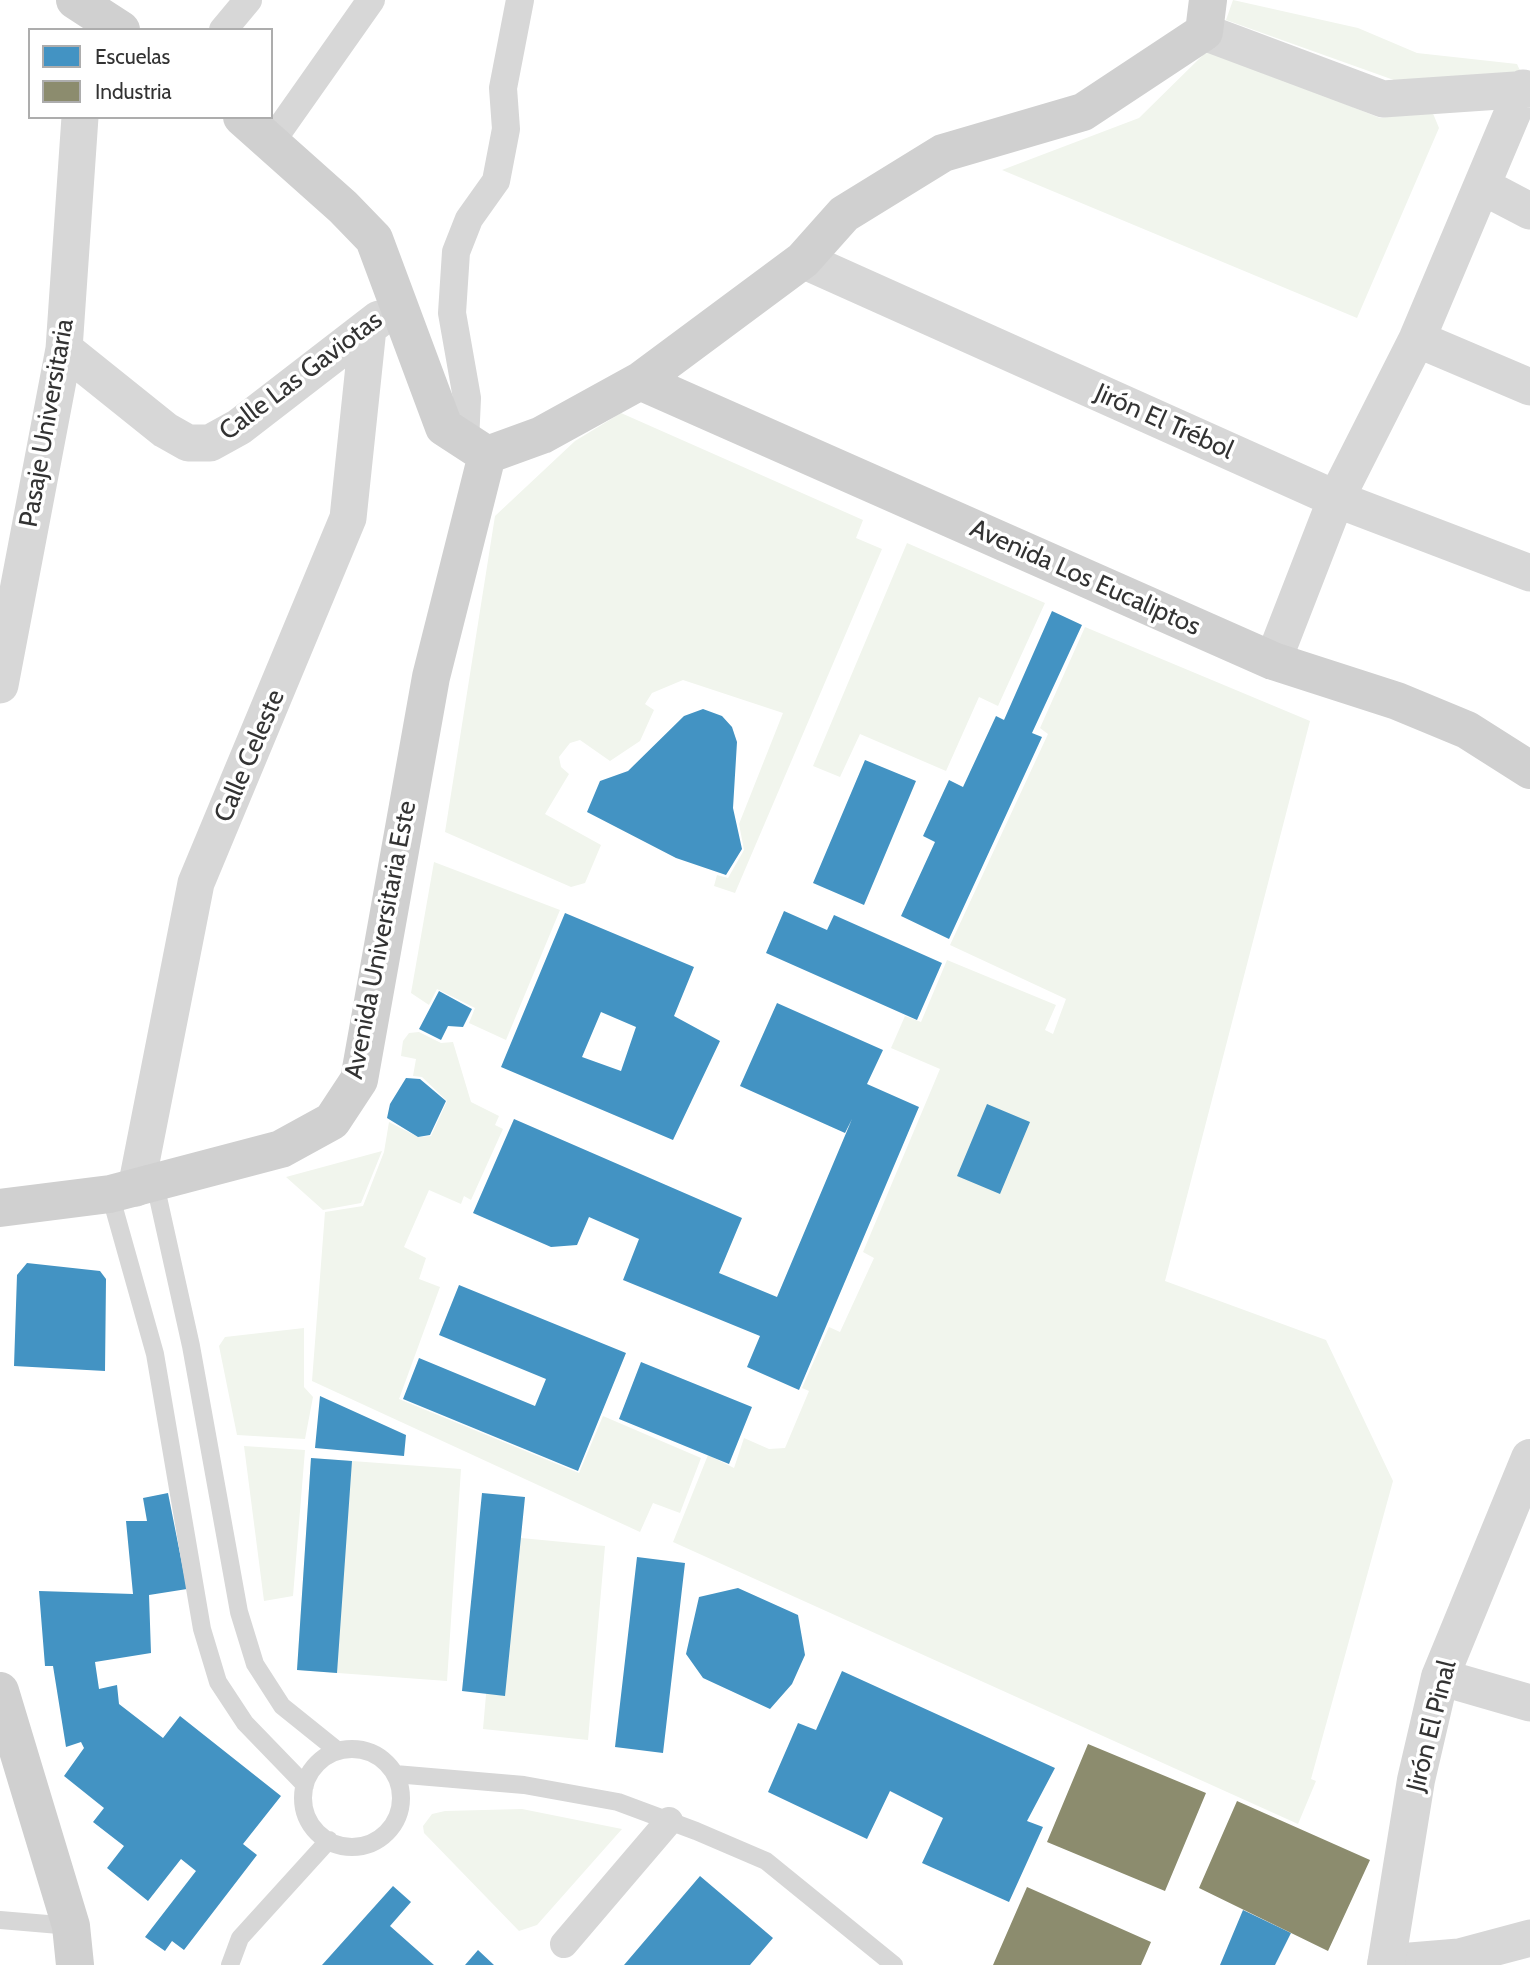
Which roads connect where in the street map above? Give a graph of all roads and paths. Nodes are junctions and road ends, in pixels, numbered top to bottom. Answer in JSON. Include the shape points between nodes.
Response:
{"nodes":[{"id":1,"x":248,"y":0,"type":"edge"},
{"id":2,"x":371,"y":0,"type":"edge"},
{"id":3,"x":520,"y":0,"type":"edge"},
{"id":4,"x":1206,"y":16,"type":"edge"},
{"id":5,"x":225,"y":28,"type":"edge"},
{"id":6,"x":1527,"y":89,"type":"edge"},
{"id":7,"x":80,"y":119,"type":"edge"},
{"id":8,"x":244,"y":119,"type":"edge"},
{"id":9,"x":271,"y":142,"type":"junction"},
{"id":10,"x":1484,"y":187,"type":"junction"},
{"id":11,"x":1530,"y":211,"type":"edge"},
{"id":12,"x":803,"y":260,"type":"junction"},
{"id":13,"x":398,"y":302,"type":"junction"},
{"id":14,"x":368,"y":328,"type":"junction"},
{"id":15,"x":1418,"y":339,"type":"junction"},
{"id":16,"x":64,"y":349,"type":"junction"},
{"id":17,"x":640,"y":381,"type":"junction"},
{"id":18,"x":1530,"y":387,"type":"edge"},
{"id":19,"x":466,"y":441,"type":"junction"},
{"id":20,"x":1336,"y":499,"type":"junction"},
{"id":21,"x":1530,"y":573,"type":"edge"},
{"id":22,"x":1273,"y":662,"type":"junction"},
{"id":23,"x":0,"y":685,"type":"edge"},
{"id":24,"x":1530,"y":770,"type":"edge"},
{"id":25,"x":134,"y":1188,"type":"junction"},
{"id":26,"x":0,"y":1208,"type":"edge"},
{"id":27,"x":1530,"y":1458,"type":"edge"},
{"id":28,"x":1440,"y":1677,"type":"junction"},
{"id":29,"x":0,"y":1691,"type":"edge"},
{"id":30,"x":1530,"y":1703,"type":"edge"},
{"id":31,"x":4,"y":1727,"type":"edge"},
{"id":32,"x":338,"y":1751,"type":"junction"},
{"id":33,"x":396,"y":1774,"type":"junction"},
{"id":34,"x":305,"y":1785,"type":"junction"},
{"id":35,"x":669,"y":1821,"type":"junction"},
{"id":36,"x":329,"y":1840,"type":"junction"},
{"id":37,"x":0,"y":1920,"type":"edge"},
{"id":38,"x":71,"y":1926,"type":"junction"},
{"id":39,"x":1530,"y":1938,"type":"edge"},
{"id":40,"x":564,"y":1944,"type":"dead end"},
{"id":41,"x":1386,"y":1964,"type":"edge"},
{"id":42,"x":75,"y":1965,"type":"edge"},
{"id":43,"x":230,"y":1965,"type":"edge"},
{"id":44,"x":894,"y":1965,"type":"edge"}],
"edges":[{"from":1,"to":5,"type":"street"},
{"from":2,"to":9,"type":"street"},
{"from":3,"to":19,"type":"street","via":[[503,88],[506,129],[496,181],[469,219],[456,252],[452,313],[467,398]]},
{"from":4,"to":6,"type":"street","via":[[1383,99]]},
{"from":4,"to":12,"type":"main road","via":[[1083,112],[943,153],[844,214]]},
{"from":6,"to":10,"type":"street"},
{"from":7,"to":16,"type":"street","name":"Pasaje Universitaria"},
{"from":8,"to":9,"type":"main road"},
{"from":9,"to":13,"type":"main road","via":[[374,239]]},
{"from":10,"to":11,"type":"street"},
{"from":10,"to":15,"type":"street"},
{"from":12,"to":17,"type":"main road"},
{"from":12,"to":20,"type":"street","name":"Jirón El Trébol"},
{"from":13,"to":14,"type":"street","name":"Calle Las Gaviotas"},
{"from":13,"to":19,"type":"main road"},
{"from":14,"to":16,"type":"street","name":"Calle Las Gaviotas","via":[[239,427],[210,443],[188,443],[165,430]]},
{"from":14,"to":25,"type":"street","name":"Calle Celeste","via":[[348,518],[196,883]]},
{"from":15,"to":18,"type":"street"},
{"from":15,"to":20,"type":"street"},
{"from":16,"to":23,"type":"street","name":"Pasaje Universitaria"},
{"from":17,"to":19,"type":"main road","via":[[542,435]]},
{"from":17,"to":22,"type":"main road","name":"Avenida Los Eucaliptos"},
{"from":19,"to":25,"type":"main road","name":"Avenida Universitaria Este","via":[[478,499],[431,677],[359,1080],[332,1121],[281,1149]]},
{"from":20,"to":21,"type":"street","name":"Jirón El Trébol"},
{"from":20,"to":22,"type":"street"},
{"from":22,"to":24,"type":"main road","name":"Avenida Los Eucaliptos","via":[[1397,701],[1467,730]]},
{"from":25,"to":26,"type":"main road","name":"Avenida Universitaria Este"},
{"from":25,"to":32,"type":"lane","via":[[191,1346],[239,1612],[255,1664],[282,1706]]},
{"from":25,"to":34,"type":"lane","via":[[155,1354],[202,1629],[218,1682],[245,1723]]},
{"from":27,"to":28,"type":"street","name":"Jirón El Pinal"},
{"from":28,"to":30,"type":"street"},
{"from":28,"to":41,"type":"street","name":"Jirón El Pinal","via":[[1416,1780]]},
{"from":29,"to":31,"type":"main road"},
{"from":31,"to":38,"type":"main road"},
{"from":32,"to":33,"type":"lane","via":[[371,1752]]},
{"from":32,"to":34,"type":"lane","via":[[323,1758]]},
{"from":33,"to":35,"type":"lane","via":[[524,1785],[618,1802]]},
{"from":33,"to":36,"type":"lane","via":[[401,1804],[388,1832],[360,1846]]},
{"from":34,"to":36,"type":"lane","via":[[303,1802],[308,1818]]},
{"from":35,"to":40,"type":"street"},
{"from":35,"to":44,"type":"lane","via":[[766,1861]]},
{"from":36,"to":43,"type":"lane","via":[[240,1938]]},
{"from":37,"to":38,"type":"lane"},
{"from":38,"to":42,"type":"main road"},
{"from":39,"to":41,"type":"street","via":[[1459,1957]]}]}
